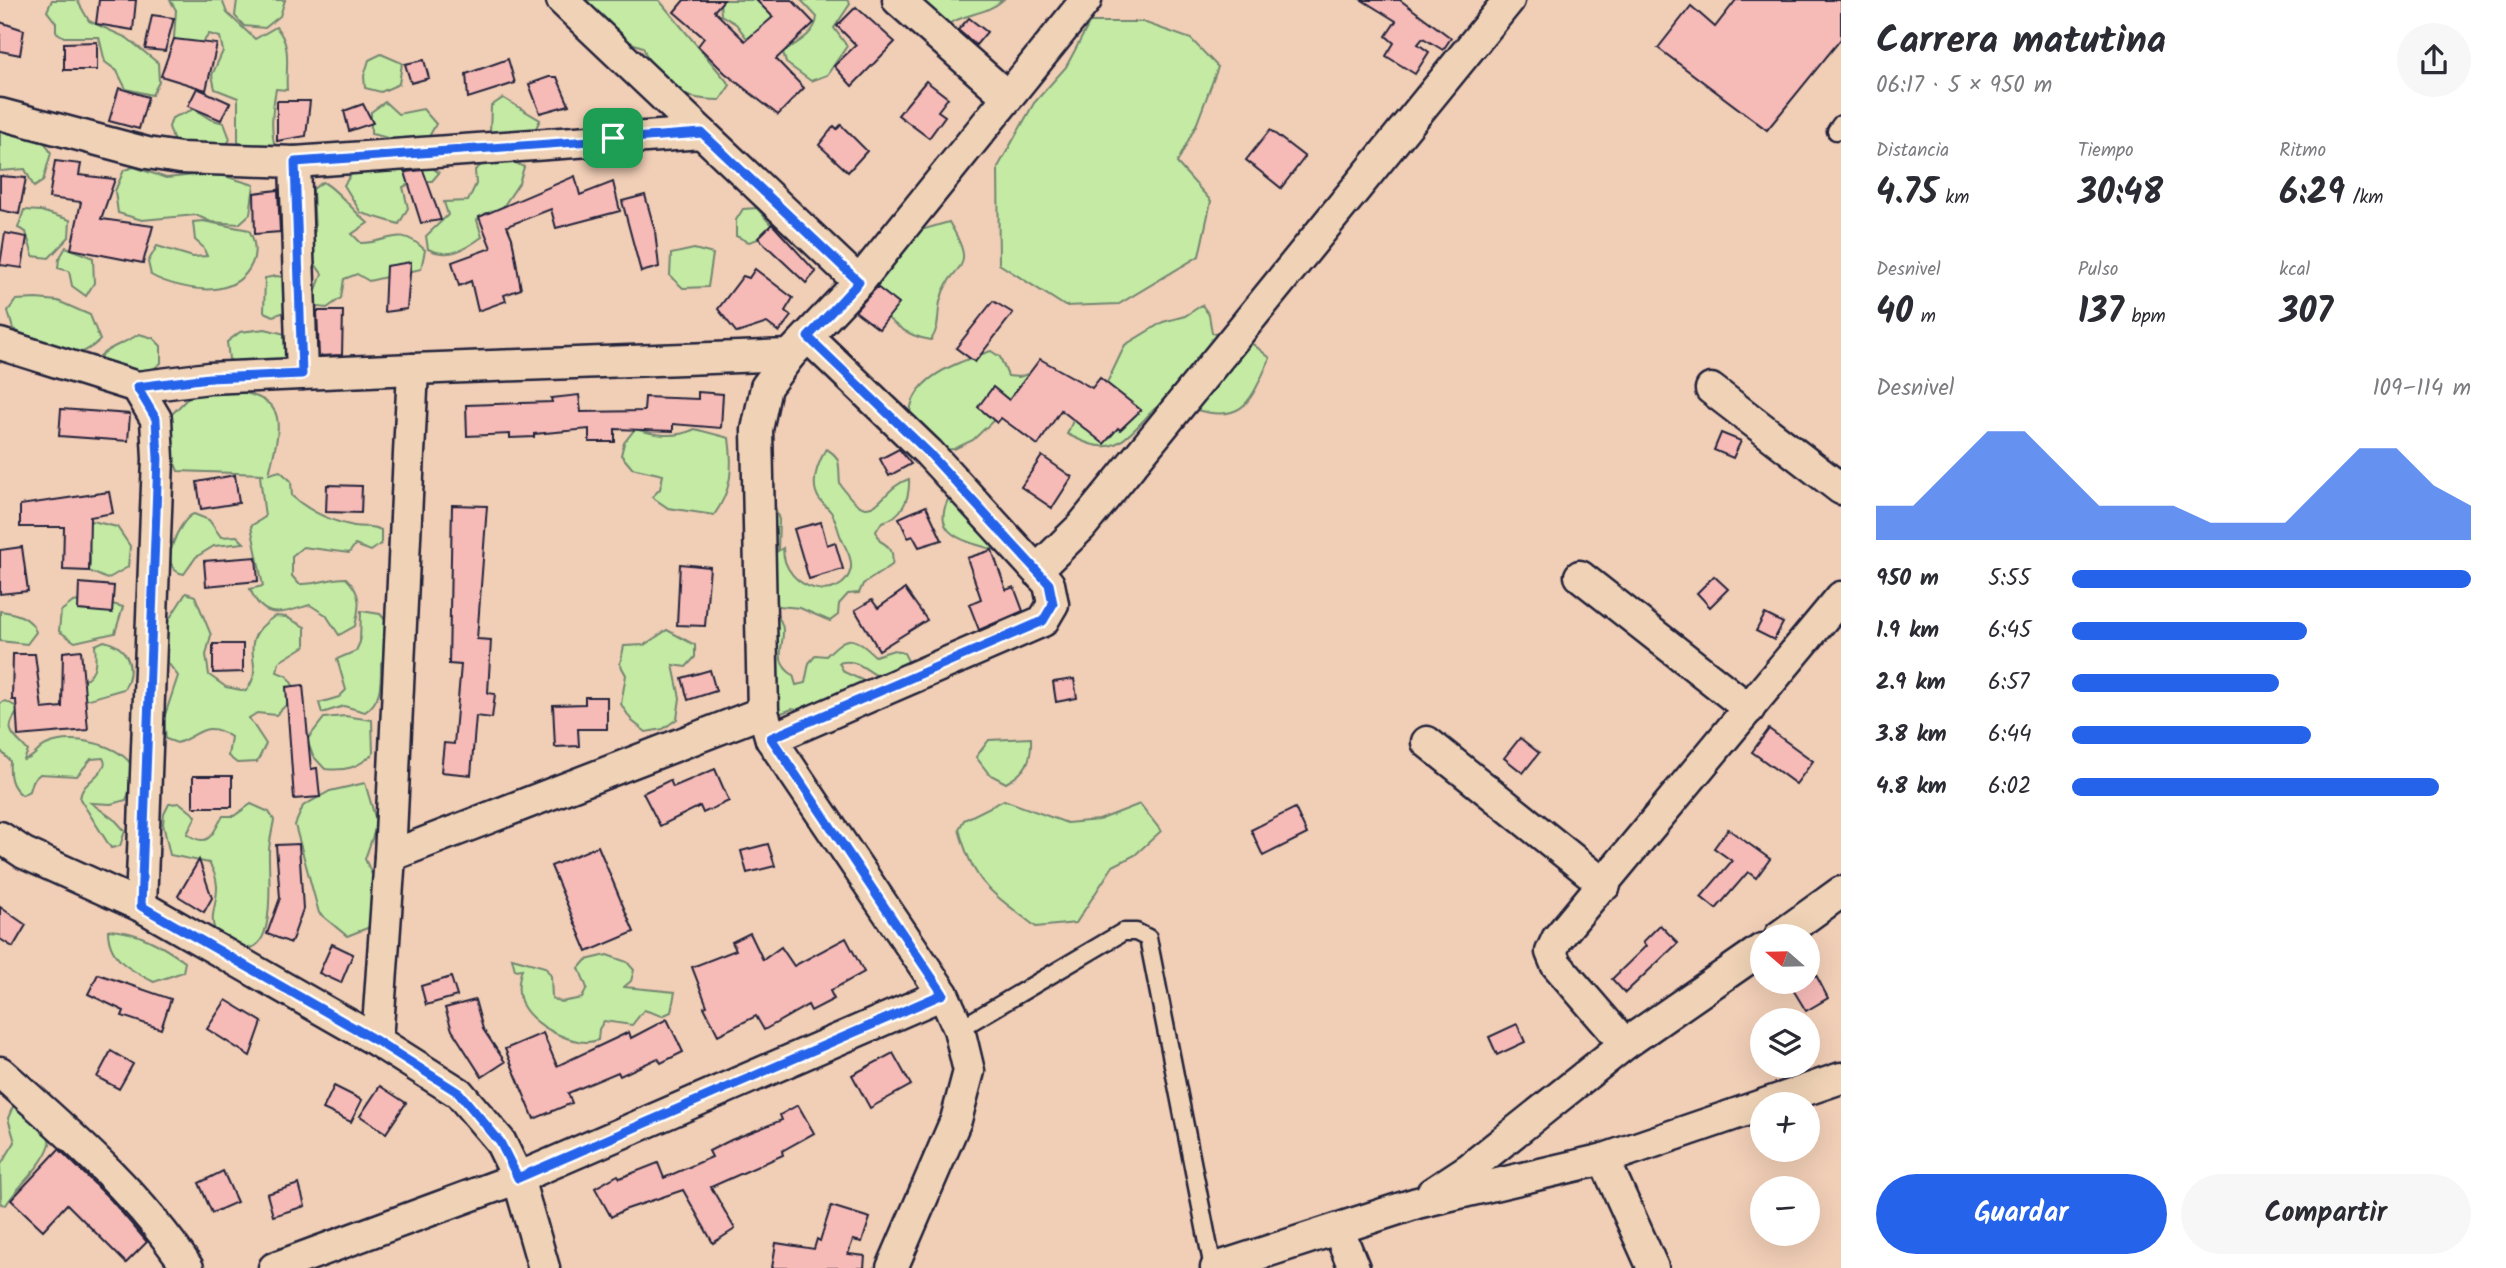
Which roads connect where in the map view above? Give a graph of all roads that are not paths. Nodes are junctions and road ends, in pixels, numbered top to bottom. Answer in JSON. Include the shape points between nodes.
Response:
{"nodes":[{"id":1,"x":562,"y":0,"type":"edge"},
{"id":2,"x":898,"y":0,"type":"edge"},
{"id":3,"x":1086,"y":0,"type":"edge"},
{"id":4,"x":1509,"y":0,"type":"edge"},
{"id":5,"x":1008,"y":97,"type":"junction"},
{"id":6,"x":0,"y":114,"type":"edge"},
{"id":7,"x":702,"y":133,"type":"junction"},
{"id":8,"x":295,"y":162,"type":"junction"},
{"id":9,"x":859,"y":282,"type":"junction"},
{"id":10,"x":0,"y":344,"type":"edge"},
{"id":11,"x":799,"y":346,"type":"junction"},
{"id":12,"x":414,"y":369,"type":"junction"},
{"id":13,"x":302,"y":374,"type":"junction"},
{"id":14,"x":137,"y":387,"type":"junction"},
{"id":15,"x":1711,"y":389,"type":"dead end"},
{"id":16,"x":1841,"y":489,"type":"edge"},
{"id":17,"x":1037,"y":570,"type":"junction"},
{"id":18,"x":1580,"y":576,"type":"dead end"},
{"id":19,"x":1841,"y":597,"type":"edge"},
{"id":20,"x":1749,"y":709,"type":"junction"},
{"id":21,"x":767,"y":725,"type":"junction"},
{"id":22,"x":1427,"y":742,"type":"dead end"},
{"id":23,"x":0,"y":837,"type":"edge"},
{"id":24,"x":390,"y":856,"type":"junction"},
{"id":25,"x":1605,"y":885,"type":"junction"},
{"id":26,"x":1841,"y":892,"type":"edge"},
{"id":27,"x":141,"y":906,"type":"junction"},
{"id":28,"x":1797,"y":924,"type":"edge"},
{"id":29,"x":1750,"y":957,"type":"edge"},
{"id":30,"x":943,"y":994,"type":"junction"},
{"id":31,"x":959,"y":1029,"type":"junction"},
{"id":32,"x":377,"y":1041,"type":"junction"},
{"id":33,"x":1625,"y":1044,"type":"junction"},
{"id":34,"x":0,"y":1072,"type":"edge"},
{"id":35,"x":1841,"y":1078,"type":"edge"},
{"id":36,"x":1801,"y":1092,"type":"edge"},
{"id":37,"x":1750,"y":1110,"type":"edge"},
{"id":38,"x":1604,"y":1159,"type":"junction"},
{"id":39,"x":518,"y":1178,"type":"junction"},
{"id":40,"x":1417,"y":1203,"type":"junction"},
{"id":41,"x":1338,"y":1229,"type":"junction"},
{"id":42,"x":188,"y":1268,"type":"edge"},
{"id":43,"x":274,"y":1268,"type":"edge"},
{"id":44,"x":544,"y":1268,"type":"edge"},
{"id":45,"x":892,"y":1268,"type":"edge"},
{"id":46,"x":1214,"y":1268,"type":"edge"},
{"id":47,"x":1354,"y":1268,"type":"edge"},
{"id":48,"x":1653,"y":1268,"type":"edge"}],
"edges":[{"from":1,"to":7,"type":"street"},
{"from":2,"to":5,"type":"street"},
{"from":3,"to":5,"type":"street"},
{"from":4,"to":17,"type":"street","via":[[1081,527]]},
{"from":5,"to":9,"type":"street"},
{"from":6,"to":8,"type":"street","via":[[147,153]]},
{"from":7,"to":8,"type":"street"},
{"from":7,"to":9,"type":"street"},
{"from":8,"to":13,"type":"street"},
{"from":9,"to":11,"type":"street"},
{"from":10,"to":14,"type":"street"},
{"from":11,"to":12,"type":"street"},
{"from":11,"to":17,"type":"street","via":[[929,453]]},
{"from":11,"to":21,"type":"street","via":[[766,387],[757,430]]},
{"from":12,"to":13,"type":"street"},
{"from":12,"to":24,"type":"street"},
{"from":13,"to":14,"type":"street"},
{"from":14,"to":27,"type":"street","via":[[156,419],[158,459]]},
{"from":15,"to":16,"type":"street"},
{"from":17,"to":21,"type":"street","via":[[1049,584],[1053,604],[1043,621]]},
{"from":18,"to":20,"type":"street"},
{"from":19,"to":20,"type":"street"},
{"from":20,"to":25,"type":"street"},
{"from":21,"to":24,"type":"street"},
{"from":21,"to":30,"type":"street"},
{"from":22,"to":25,"type":"street"},
{"from":23,"to":27,"type":"street","via":[[24,853]]},
{"from":24,"to":32,"type":"street"},
{"from":25,"to":33,"type":"street","via":[[1551,952]]},
{"from":26,"to":28,"type":"street"},
{"from":27,"to":32,"type":"street"},
{"from":29,"to":33,"type":"street"},
{"from":30,"to":31,"type":"street"},
{"from":30,"to":39,"type":"street"},
{"from":31,"to":45,"type":"street","via":[[969,1071],[956,1120]]},
{"from":31,"to":46,"type":"lane","via":[[1124,932],[1148,938]]},
{"from":32,"to":39,"type":"street","via":[[459,1093],[500,1142]]},
{"from":33,"to":40,"type":"street","via":[[1470,1168]]},
{"from":34,"to":42,"type":"street","via":[[96,1158],[161,1228]]},
{"from":35,"to":36,"type":"street"},
{"from":37,"to":38,"type":"street"},
{"from":38,"to":40,"type":"street"},
{"from":38,"to":48,"type":"street"},
{"from":39,"to":43,"type":"street"},
{"from":39,"to":44,"type":"street"},
{"from":40,"to":41,"type":"street"},
{"from":41,"to":46,"type":"street"},
{"from":41,"to":47,"type":"street"}]}
